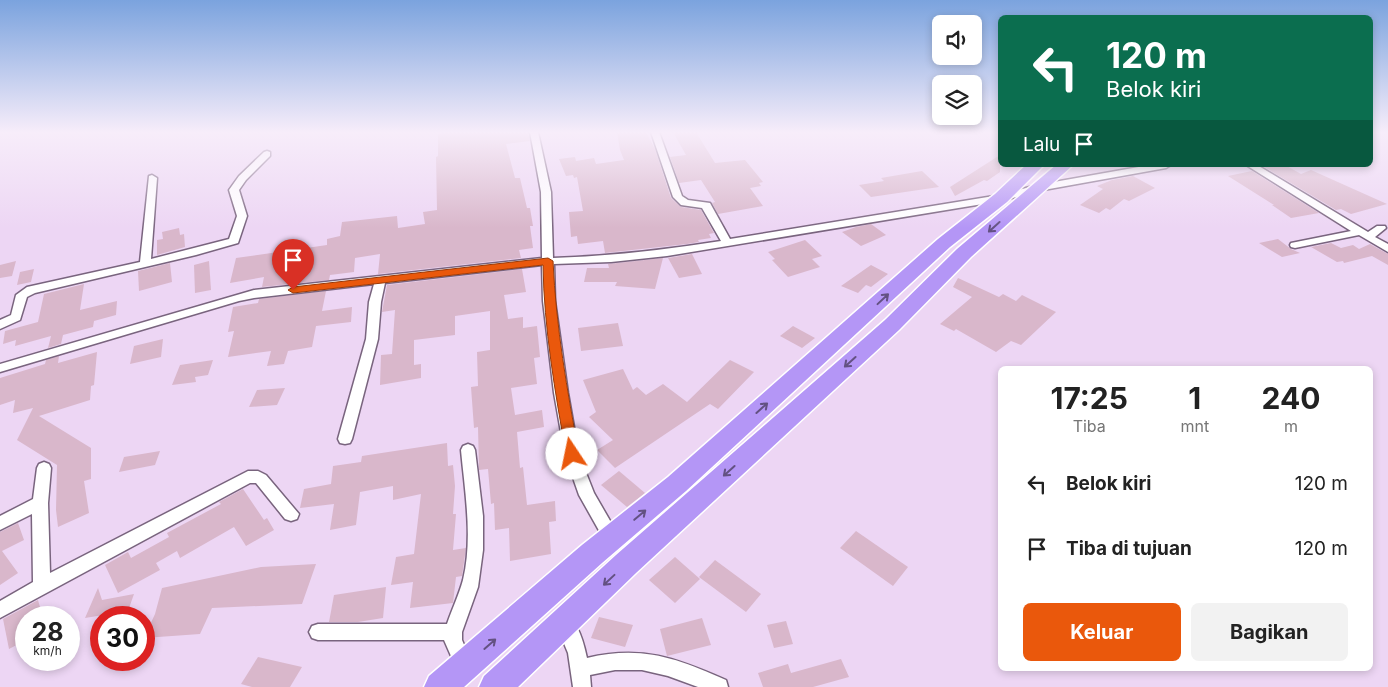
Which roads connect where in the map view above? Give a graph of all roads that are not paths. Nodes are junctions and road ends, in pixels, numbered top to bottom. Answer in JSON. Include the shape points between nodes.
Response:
{"nodes":[{"id":1,"x":257,"y":164,"type":"edge"},
{"id":2,"x":540,"y":164,"type":"edge"},
{"id":3,"x":666,"y":164,"type":"edge"},
{"id":4,"x":1137,"y":167,"type":"edge"},
{"id":5,"x":1254,"y":167,"type":"edge"},
{"id":6,"x":1049,"y":173,"type":"edge"},
{"id":7,"x":152,"y":178,"type":"dead end"},
{"id":8,"x":1001,"y":198,"type":"junction"},
{"id":9,"x":1381,"y":228,"type":"dead end"},
{"id":10,"x":1364,"y":234,"type":"junction"},
{"id":11,"x":727,"y":244,"type":"junction"},
{"id":12,"x":1295,"y":245,"type":"dead end"},
{"id":13,"x":1388,"y":249,"type":"edge"},
{"id":14,"x":548,"y":261,"type":"junction"},
{"id":15,"x":145,"y":264,"type":"junction"},
{"id":16,"x":380,"y":281,"type":"junction"},
{"id":17,"x":0,"y":325,"type":"edge"},
{"id":18,"x":0,"y":368,"type":"edge"},
{"id":19,"x":346,"y":439,"type":"dead end"},
{"id":20,"x":468,"y":450,"type":"dead end"},
{"id":21,"x":44,"y":468,"type":"dead end"},
{"id":22,"x":40,"y":503,"type":"junction"},
{"id":23,"x":291,"y":514,"type":"dead end"},
{"id":24,"x":0,"y":523,"type":"edge"},
{"id":25,"x":612,"y":538,"type":"junction"},
{"id":26,"x":42,"y":586,"type":"junction"},
{"id":27,"x":0,"y":610,"type":"edge"},
{"id":28,"x":564,"y":622,"type":"junction"},
{"id":29,"x":318,"y":632,"type":"dead end"},
{"id":30,"x":453,"y":632,"type":"junction"},
{"id":31,"x":464,"y":666,"type":"junction"},
{"id":32,"x":580,"y":668,"type":"junction"},
{"id":33,"x":440,"y":687,"type":"edge"},
{"id":34,"x":495,"y":687,"type":"edge"},
{"id":35,"x":582,"y":687,"type":"edge"},
{"id":36,"x":719,"y":687,"type":"edge"}],
"edges":[{"from":1,"to":15,"type":"street","via":[[234,190],[242,216],[234,241]]},
{"from":2,"to":14,"type":"street","via":[[546,192]]},
{"from":3,"to":11,"type":"street","via":[[678,198],[685,203],[706,205]]},
{"from":4,"to":6,"type":"street"},
{"from":5,"to":10,"type":"street"},
{"from":6,"to":8,"type":"highway"},
{"from":6,"to":28,"type":"highway","one_way":true,"via":[[892,324]]},
{"from":7,"to":15,"type":"street"},
{"from":8,"to":11,"type":"street"},
{"from":25,"to":8,"type":"highway","one_way":true,"via":[[944,243]]},
{"from":9,"to":10,"type":"street"},
{"from":10,"to":12,"type":"street"},
{"from":10,"to":13,"type":"street"},
{"from":11,"to":14,"type":"street","via":[[642,256]]},
{"from":14,"to":16,"type":"street"},
{"from":14,"to":25,"type":"street","via":[[558,375],[572,454],[587,494]]},
{"from":15,"to":17,"type":"street","via":[[31,290],[22,295],[16,317]]},
{"from":16,"to":18,"type":"street","via":[[236,298]]},
{"from":16,"to":19,"type":"street","via":[[372,339]]},
{"from":20,"to":30,"type":"street","via":[[475,529],[474,556],[472,579]]},
{"from":21,"to":22,"type":"street"},
{"from":22,"to":24,"type":"street"},
{"from":22,"to":26,"type":"street"},
{"from":23,"to":26,"type":"street","via":[[261,479],[248,477]]},
{"from":31,"to":25,"type":"highway","one_way":true},
{"from":26,"to":27,"type":"street"},
{"from":28,"to":32,"type":"street","via":[[572,635]]},
{"from":28,"to":34,"type":"highway"},
{"from":29,"to":30,"type":"street"},
{"from":30,"to":31,"type":"street"},
{"from":31,"to":33,"type":"highway"},
{"from":32,"to":35,"type":"street"},
{"from":32,"to":36,"type":"street","via":[[636,660],[672,666]]}]}
